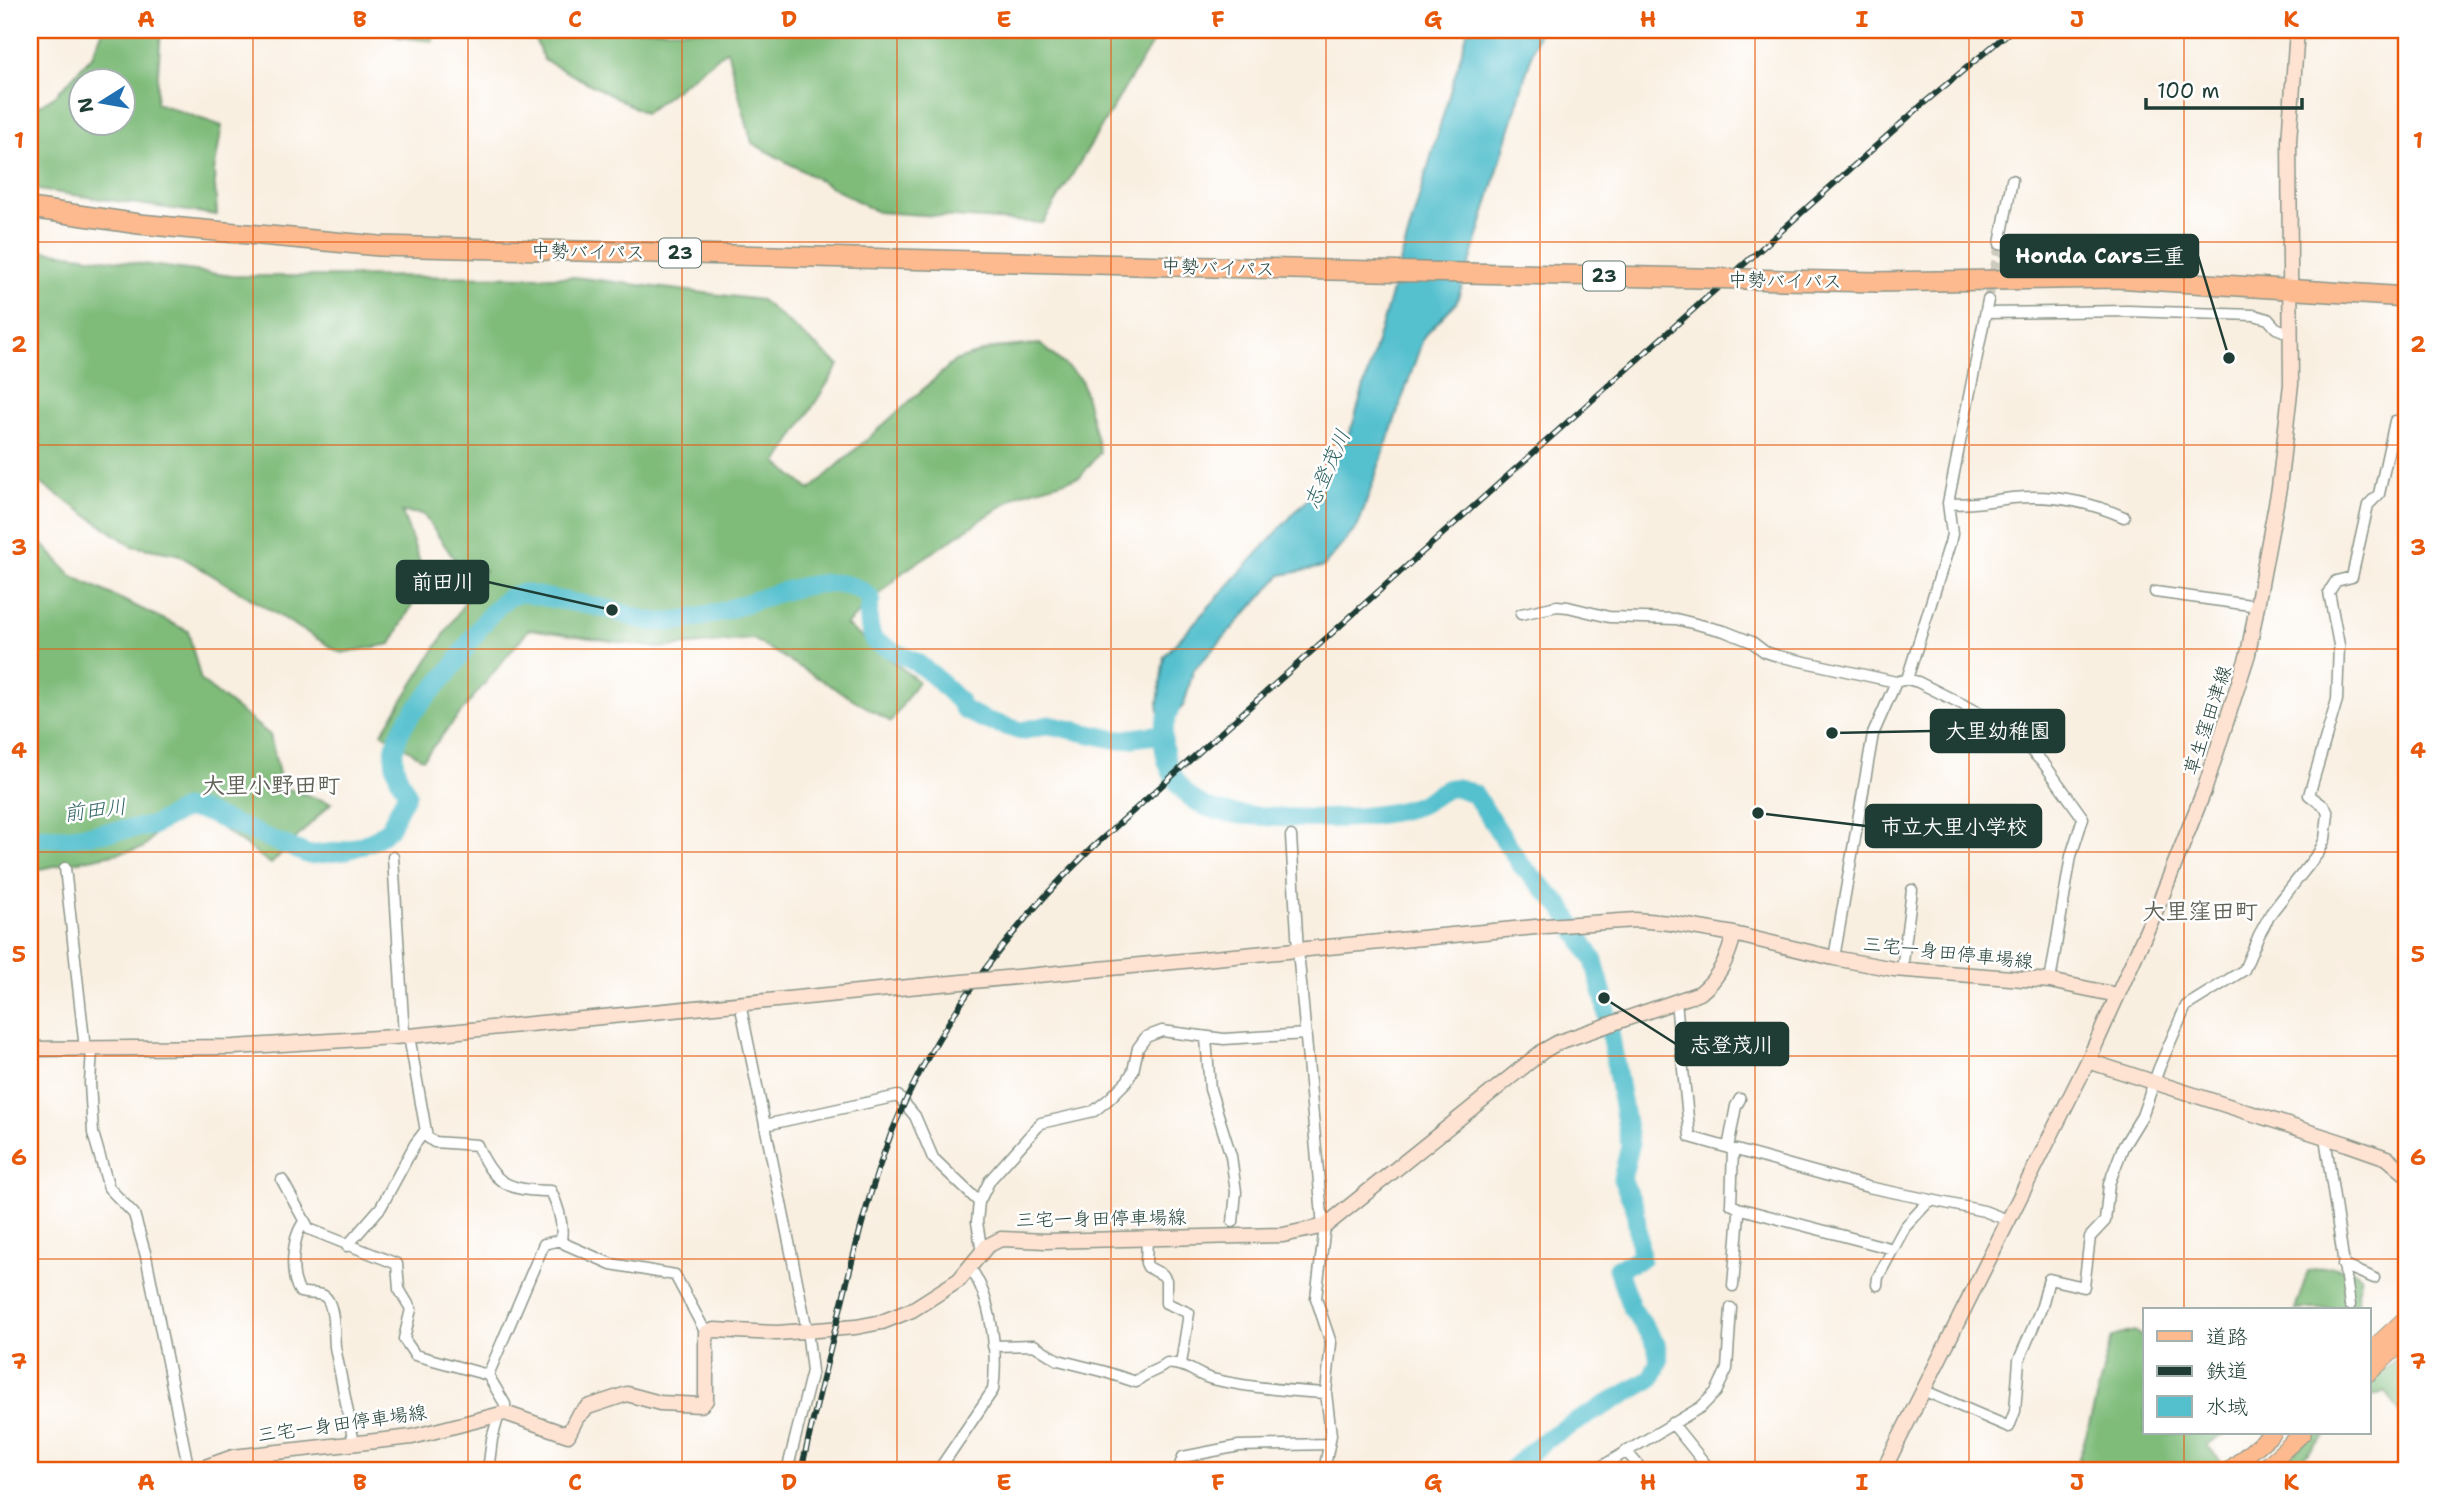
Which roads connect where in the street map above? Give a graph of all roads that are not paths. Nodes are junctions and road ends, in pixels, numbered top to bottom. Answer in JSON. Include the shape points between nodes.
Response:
{"nodes":[{"id":1,"x":2297,"y":30,"type":"edge"},
{"id":2,"x":2012,"y":180,"type":"dead end"},
{"id":3,"x":30,"y":208,"type":"edge"},
{"id":4,"x":2000,"y":244,"type":"tunnel mouth"},
{"id":5,"x":2290,"y":289,"type":"junction"},
{"id":6,"x":2404,"y":296,"type":"edge"},
{"id":7,"x":1988,"y":300,"type":"tunnel mouth"},
{"id":8,"x":1986,"y":313,"type":"junction"},
{"id":9,"x":2291,"y":334,"type":"junction"},
{"id":10,"x":2407,"y":425,"type":"edge"},
{"id":11,"x":1948,"y":503,"type":"junction"},
{"id":12,"x":2124,"y":517,"type":"dead end"},
{"id":13,"x":2155,"y":592,"type":"dead end"},
{"id":14,"x":2258,"y":606,"type":"junction"},
{"id":15,"x":1521,"y":614,"type":"dead end"},
{"id":16,"x":1902,"y":680,"type":"junction"},
{"id":17,"x":1291,"y":836,"type":"dead end"},
{"id":18,"x":393,"y":857,"type":"dead end"},
{"id":19,"x":65,"y":868,"type":"dead end"},
{"id":20,"x":1912,"y":890,"type":"dead end"},
{"id":21,"x":1734,"y":934,"type":"junction"},
{"id":22,"x":1298,"y":950,"type":"junction"},
{"id":23,"x":1834,"y":958,"type":"junction"},
{"id":24,"x":1902,"y":970,"type":"junction"},
{"id":25,"x":2050,"y":981,"type":"junction"},
{"id":26,"x":2117,"y":995,"type":"junction"},
{"id":27,"x":1676,"y":1002,"type":"junction"},
{"id":28,"x":740,"y":1003,"type":"junction"},
{"id":29,"x":1306,"y":1034,"type":"junction"},
{"id":30,"x":407,"y":1036,"type":"junction"},
{"id":31,"x":1206,"y":1038,"type":"junction"},
{"id":32,"x":30,"y":1049,"type":"edge"},
{"id":33,"x":88,"y":1049,"type":"junction"},
{"id":34,"x":2088,"y":1061,"type":"junction"},
{"id":35,"x":2153,"y":1083,"type":"junction"},
{"id":36,"x":1740,"y":1099,"type":"dead end"},
{"id":37,"x":765,"y":1125,"type":"junction"},
{"id":38,"x":425,"y":1131,"type":"junction"},
{"id":39,"x":2325,"y":1137,"type":"junction"},
{"id":40,"x":1731,"y":1149,"type":"junction"},
{"id":41,"x":2407,"y":1175,"type":"edge"},
{"id":42,"x":282,"y":1180,"type":"dead end"},
{"id":43,"x":1929,"y":1201,"type":"junction"},
{"id":44,"x":979,"y":1202,"type":"junction"},
{"id":45,"x":1738,"y":1208,"type":"junction"},
{"id":46,"x":2010,"y":1221,"type":"junction"},
{"id":47,"x":304,"y":1222,"type":"junction"},
{"id":48,"x":1233,"y":1222,"type":"dead end"},
{"id":49,"x":1324,"y":1227,"type":"junction"},
{"id":50,"x":1147,"y":1238,"type":"junction"},
{"id":51,"x":561,"y":1240,"type":"junction"},
{"id":52,"x":347,"y":1246,"type":"junction"},
{"id":53,"x":1893,"y":1249,"type":"junction"},
{"id":54,"x":982,"y":1253,"type":"junction"},
{"id":55,"x":2343,"y":1265,"type":"junction"},
{"id":56,"x":970,"y":1268,"type":"junction"},
{"id":57,"x":2374,"y":1278,"type":"dead end"},
{"id":58,"x":1877,"y":1285,"type":"dead end"},
{"id":59,"x":1733,"y":1286,"type":"dead end"},
{"id":60,"x":2350,"y":1305,"type":"dead end"},
{"id":61,"x":1731,"y":1308,"type":"dead end"},
{"id":62,"x":2407,"y":1317,"type":"edge"},
{"id":63,"x":807,"y":1330,"type":"junction"},
{"id":64,"x":706,"y":1333,"type":"junction"},
{"id":65,"x":2407,"y":1338,"type":"edge"},
{"id":66,"x":993,"y":1346,"type":"junction"},
{"id":67,"x":2370,"y":1351,"type":"edge"},
{"id":68,"x":1181,"y":1364,"type":"junction"},
{"id":69,"x":2370,"y":1372,"type":"edge"},
{"id":70,"x":488,"y":1375,"type":"junction"},
{"id":71,"x":1924,"y":1391,"type":"junction"},
{"id":72,"x":1326,"y":1393,"type":"junction"},
{"id":73,"x":502,"y":1413,"type":"junction"},
{"id":74,"x":1672,"y":1423,"type":"junction"},
{"id":75,"x":2272,"y":1434,"type":"edge"},
{"id":76,"x":2302,"y":1434,"type":"edge"},
{"id":77,"x":354,"y":1443,"type":"junction"},
{"id":78,"x":1329,"y":1444,"type":"junction"},
{"id":79,"x":1626,"y":1451,"type":"junction"},
{"id":80,"x":192,"y":1471,"type":"edge"},
{"id":81,"x":488,"y":1471,"type":"edge"},
{"id":82,"x":788,"y":1471,"type":"edge"},
{"id":83,"x":938,"y":1471,"type":"edge"},
{"id":84,"x":1178,"y":1471,"type":"edge"},
{"id":85,"x":1324,"y":1471,"type":"edge"},
{"id":86,"x":1594,"y":1471,"type":"edge"},
{"id":87,"x":1643,"y":1471,"type":"edge"},
{"id":88,"x":1711,"y":1471,"type":"edge"},
{"id":89,"x":1883,"y":1471,"type":"edge"},
{"id":90,"x":2228,"y":1471,"type":"edge"},
{"id":91,"x":2261,"y":1471,"type":"edge"}],
"edges":[{"from":1,"to":5,"type":"main road","name":"草生窪田津線","via":[[2289,141]]},
{"from":2,"to":4,"type":"street"},
{"from":3,"to":5,"type":"highway","name":"中勢バイパス","number":"23","bridge":true,"via":[[139,224],[379,246],[1877,282],[2115,278]]},
{"from":5,"to":6,"type":"highway","name":"中勢バイパス","number":"23"},
{"from":5,"to":9,"type":"main road","name":"草生窪田津線"},
{"from":7,"to":8,"type":"street"},
{"from":8,"to":9,"type":"street","via":[[2254,315]]},
{"from":8,"to":11,"type":"street"},
{"from":9,"to":14,"type":"main road","name":"草生窪田津線","via":[[2288,418]]},
{"from":10,"to":35,"type":"street","via":[[2395,421],[2379,494],[2368,505],[2352,577],[2336,582],[2329,592],[2339,645],[2337,701],[2309,795],[2328,814],[2325,839],[2305,873],[2271,913],[2244,970],[2186,1006]]},
{"from":11,"to":12,"type":"street","via":[[2070,499]]},
{"from":11,"to":16,"type":"street","via":[[1950,543]]},
{"from":13,"to":14,"type":"street"},
{"from":14,"to":26,"type":"main road","name":"草生窪田津線","via":[[2234,703],[2204,791]]},
{"from":15,"to":16,"type":"street","via":[[1557,606],[1609,617],[1676,619],[1735,635],[1770,654]]},
{"from":16,"to":23,"type":"street","via":[[1873,734]]},
{"from":16,"to":25,"type":"street","via":[[1941,692],[2006,727],[2045,765],[2081,814]]},
{"from":17,"to":22,"type":"street"},
{"from":18,"to":30,"type":"street"},
{"from":19,"to":33,"type":"street"},
{"from":20,"to":24,"type":"street"},
{"from":21,"to":22,"type":"main road","name":"三宅一身田停車場線","via":[[1670,922],[1603,921]]},
{"from":21,"to":23,"type":"main road","name":"三宅一身田停車場線"},
{"from":21,"to":27,"type":"main road","name":"三宅一身田停車場線","via":[[1728,959],[1710,986]]},
{"from":22,"to":28,"type":"main road","name":"三宅一身田停車場線","bridge":true},
{"from":22,"to":29,"type":"street"},
{"from":23,"to":24,"type":"main road","name":"三宅一身田停車場線"},
{"from":24,"to":25,"type":"main road","name":"三宅一身田停車場線"},
{"from":25,"to":26,"type":"main road","name":"三宅一身田停車場線"},
{"from":26,"to":34,"type":"main road","name":"草生窪田津線"},
{"from":27,"to":40,"type":"street","via":[[1690,1137]]},
{"from":27,"to":49,"type":"main road","name":"三宅一身田停車場線","via":[[1559,1042],[1526,1063]]},
{"from":28,"to":30,"type":"main road","name":"三宅一身田停車場線"},
{"from":28,"to":37,"type":"street"},
{"from":29,"to":31,"type":"street"},
{"from":29,"to":49,"type":"street"},
{"from":30,"to":33,"type":"main road","name":"三宅一身田停車場線","via":[[234,1047]]},
{"from":30,"to":38,"type":"street"},
{"from":31,"to":44,"type":"street","via":[[1169,1031],[1146,1037],[1138,1048],[1133,1071],[1109,1098],[1094,1111],[1041,1123],[990,1180]]},
{"from":31,"to":48,"type":"street","via":[[1210,1088],[1233,1168]]},
{"from":32,"to":33,"type":"main road","name":"三宅一身田停車場線"},
{"from":33,"to":80,"type":"street","via":[[93,1133],[109,1188],[134,1214]]},
{"from":34,"to":35,"type":"main road"},
{"from":34,"to":46,"type":"main road","name":"草生窪田津線"},
{"from":35,"to":39,"type":"main road"},
{"from":35,"to":71,"type":"street","via":[[2109,1184],[2105,1221],[2090,1237],[2084,1287],[2049,1279],[2019,1360],[2015,1411],[2009,1427]]},
{"from":36,"to":40,"type":"street"},
{"from":37,"to":44,"type":"street","via":[[898,1096],[915,1116],[939,1165]]},
{"from":37,"to":63,"type":"street"},
{"from":38,"to":51,"type":"street","via":[[434,1142],[477,1145],[492,1174],[523,1191],[551,1191],[558,1205]]},
{"from":38,"to":52,"type":"street","via":[[381,1207]]},
{"from":39,"to":41,"type":"main road","via":[[2387,1158]]},
{"from":39,"to":55,"type":"street"},
{"from":40,"to":43,"type":"street"},
{"from":40,"to":45,"type":"street","via":[[1731,1204]]},
{"from":42,"to":47,"type":"street"},
{"from":43,"to":46,"type":"street"},
{"from":43,"to":53,"type":"street","via":[[1905,1227]]},
{"from":44,"to":54,"type":"street"},
{"from":45,"to":53,"type":"street"},
{"from":45,"to":59,"type":"street"},
{"from":46,"to":71,"type":"main road","name":"草生窪田津線"},
{"from":47,"to":52,"type":"street","via":[[309,1229]]},
{"from":47,"to":77,"type":"street","via":[[294,1241],[296,1286],[300,1292],[329,1301]]},
{"from":49,"to":50,"type":"main road","name":"三宅一身田停車場線","via":[[1283,1234]]},
{"from":49,"to":72,"type":"street","via":[[1316,1298],[1331,1343]]},
{"from":50,"to":54,"type":"main road","name":"三宅一身田停車場線","via":[[1009,1238],[994,1241]]},
{"from":50,"to":68,"type":"street","via":[[1146,1263],[1166,1280],[1166,1303],[1189,1313]]},
{"from":51,"to":64,"type":"street","via":[[611,1264],[674,1275]]},
{"from":51,"to":70,"type":"street","via":[[544,1244]]},
{"from":52,"to":70,"type":"street","via":[[397,1264],[399,1289],[411,1309],[404,1339],[415,1354]]},
{"from":53,"to":58,"type":"street"},
{"from":54,"to":56,"type":"main road","name":"三宅一身田停車場線"},
{"from":55,"to":57,"type":"street"},
{"from":55,"to":60,"type":"street"},
{"from":56,"to":63,"type":"main road","name":"三宅一身田停車場線","via":[[929,1300],[893,1318],[856,1327]]},
{"from":56,"to":66,"type":"street","via":[[983,1295]]},
{"from":61,"to":74,"type":"street","via":[[1724,1379],[1701,1407]]},
{"from":62,"to":67,"type":"main road"},
{"from":63,"to":64,"type":"main road","name":"三宅一身田停車場線"},
{"from":63,"to":82,"type":"street","via":[[812,1371]]},
{"from":64,"to":73,"type":"main road","via":[[706,1400],[701,1405],[660,1403],[626,1394],[588,1407],[568,1434]]},
{"from":65,"to":69,"type":"main road"},
{"from":66,"to":68,"type":"street","via":[[1034,1345],[1058,1360],[1136,1382],[1142,1374],[1167,1363]]},
{"from":66,"to":83,"type":"street","via":[[993,1390]]},
{"from":68,"to":72,"type":"street","via":[[1211,1379]]},
{"from":70,"to":73,"type":"street","via":[[505,1404]]},
{"from":71,"to":89,"type":"main road","name":"草生窪田津線"},
{"from":72,"to":78,"type":"street"},
{"from":73,"to":77,"type":"main road","name":"三宅一身田停車場線","via":[[412,1437]]},
{"from":73,"to":81,"type":"street","via":[[492,1438]]},
{"from":74,"to":79,"type":"street"},
{"from":74,"to":88,"type":"street"},
{"from":75,"to":90,"type":"main road"},
{"from":76,"to":91,"type":"main road"},
{"from":77,"to":80,"type":"main road","name":"三宅一身田停車場線","via":[[233,1457]]},
{"from":78,"to":84,"type":"street","via":[[1239,1446],[1183,1457]]},
{"from":78,"to":85,"type":"street"},
{"from":79,"to":86,"type":"street"},
{"from":79,"to":87,"type":"street"}]}
